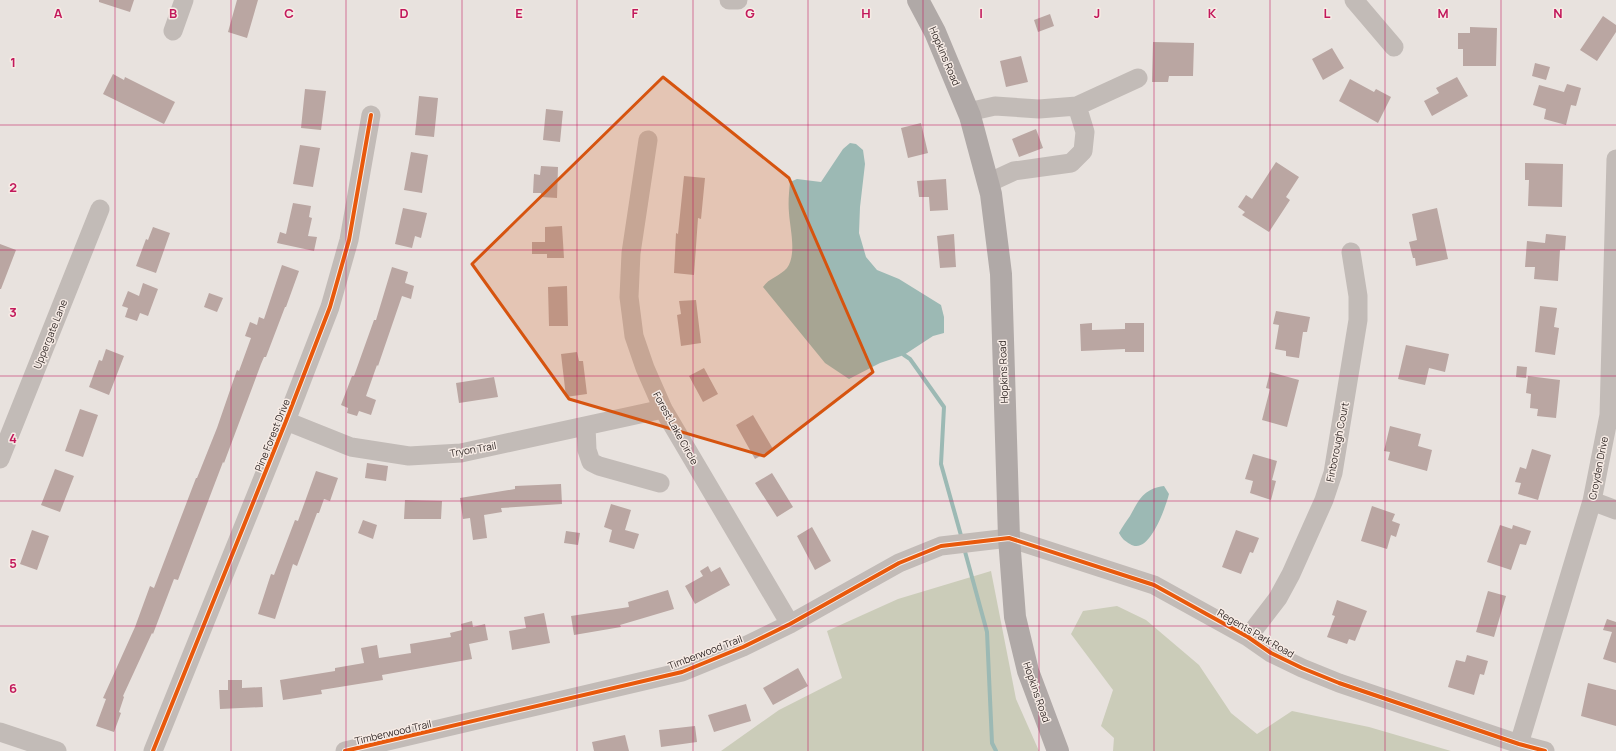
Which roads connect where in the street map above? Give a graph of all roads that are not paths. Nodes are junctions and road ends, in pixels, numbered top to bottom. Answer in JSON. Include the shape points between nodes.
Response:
{"nodes":[{"id":1,"x":184,"y":0,"type":"edge"},
{"id":2,"x":729,"y":0,"type":"edge"},
{"id":3,"x":738,"y":0,"type":"edge"},
{"id":4,"x":918,"y":0,"type":"edge"},
{"id":5,"x":1354,"y":0,"type":"edge"},
{"id":6,"x":173,"y":30,"type":"dead end"},
{"id":7,"x":1394,"y":47,"type":"dead end"},
{"id":8,"x":1138,"y":78,"type":"dead end"},
{"id":9,"x":1077,"y":106,"type":"junction"},
{"id":10,"x":968,"y":112,"type":"junction"},
{"id":11,"x":371,"y":115,"type":"dead end"},
{"id":12,"x":648,"y":140,"type":"dead end"},
{"id":13,"x":1616,"y":159,"type":"edge"},
{"id":14,"x":988,"y":183,"type":"junction"},
{"id":15,"x":100,"y":209,"type":"dead end"},
{"id":16,"x":1351,"y":252,"type":"dead end"},
{"id":17,"x":1615,"y":274,"type":"edge"},
{"id":18,"x":663,"y":409,"type":"junction"},
{"id":19,"x":286,"y":421,"type":"junction"},
{"id":20,"x":586,"y":426,"type":"junction"},
{"id":21,"x":0,"y":459,"type":"edge"},
{"id":22,"x":660,"y":483,"type":"dead end"},
{"id":23,"x":1592,"y":501,"type":"junction"},
{"id":24,"x":1616,"y":510,"type":"edge"},
{"id":25,"x":1009,"y":538,"type":"junction"},
{"id":26,"x":790,"y":624,"type":"junction"},
{"id":27,"x":1248,"y":637,"type":"junction"},
{"id":28,"x":0,"y":732,"type":"edge"},
{"id":29,"x":1519,"y":744,"type":"junction"},
{"id":30,"x":57,"y":751,"type":"edge"},
{"id":31,"x":153,"y":751,"type":"edge"},
{"id":32,"x":345,"y":751,"type":"edge"},
{"id":33,"x":1058,"y":751,"type":"edge"},
{"id":34,"x":1545,"y":751,"type":"edge"}],
"edges":[{"from":1,"to":6,"type":"street"},
{"from":2,"to":3,"type":"street"},
{"from":4,"to":10,"type":"main road","name":"Hopkins Road","via":[[935,32]]},
{"from":5,"to":7,"type":"street"},
{"from":8,"to":9,"type":"street"},
{"from":9,"to":10,"type":"street","via":[[1039,109],[995,106]]},
{"from":9,"to":14,"type":"street","via":[[1085,132],[1083,152],[1071,163],[1014,171]]},
{"from":10,"to":14,"type":"main road","name":"Hopkins Road"},
{"from":11,"to":19,"type":"street","name":"Pine Forest Drive","via":[[349,240],[330,307]]},
{"from":12,"to":18,"type":"street","name":"Forest Lake Circle","via":[[631,253],[628,297],[634,336]]},
{"from":13,"to":17,"type":"street","name":"Croyden Drive"},
{"from":14,"to":25,"type":"main road","name":"Hopkins Road","via":[[1000,274]]},
{"from":15,"to":21,"type":"street","name":"Uppergate Lane"},
{"from":16,"to":27,"type":"street","name":"Finborough Court","via":[[1358,296],[1358,320],[1333,473],[1324,500],[1291,574],[1278,598]]},
{"from":17,"to":23,"type":"street","name":"Croyden Drive","via":[[1609,415]]},
{"from":18,"to":20,"type":"street","name":"Tryon Trail"},
{"from":18,"to":26,"type":"street","name":"Forest Lake Circle"},
{"from":19,"to":20,"type":"street","name":"Tryon Trail","via":[[351,447],[409,456],[461,453]]},
{"from":19,"to":31,"type":"street","name":"Pine Forest Drive"},
{"from":20,"to":22,"type":"street","via":[[587,450],[591,462]]},
{"from":23,"to":24,"type":"street"},
{"from":23,"to":29,"type":"street","name":"Croyden Drive"},
{"from":25,"to":26,"type":"street","name":"Timberwood Trail","via":[[941,546],[899,563]]},
{"from":25,"to":27,"type":"street","name":"Regents Park Road","via":[[1154,585]]},
{"from":25,"to":33,"type":"main road","name":"Hopkins Road","via":[[1016,617],[1026,663]]},
{"from":26,"to":32,"type":"street","name":"Timberwood Trail","via":[[682,672]]},
{"from":27,"to":29,"type":"street","name":"Regents Park Road","via":[[1271,653],[1314,673]]},
{"from":28,"to":30,"type":"street"},
{"from":29,"to":34,"type":"street","name":"Regents Park Road"}]}
